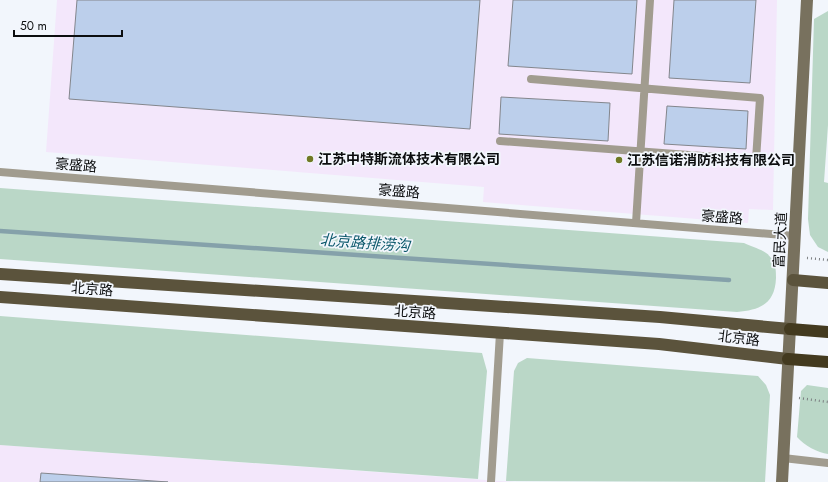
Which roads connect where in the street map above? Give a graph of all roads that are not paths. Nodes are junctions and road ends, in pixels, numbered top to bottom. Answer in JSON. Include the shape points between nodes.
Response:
{"nodes":[{"id":1,"x":650,"y":0,"type":"edge"},
{"id":2,"x":807,"y":0,"type":"edge"},
{"id":3,"x":531,"y":79,"type":"dead end"},
{"id":4,"x":644,"y":88,"type":"junction"},
{"id":5,"x":500,"y":141,"type":"dead end"},
{"id":6,"x":640,"y":152,"type":"junction"},
{"id":7,"x":0,"y":172,"type":"edge"},
{"id":8,"x":636,"y":223,"type":"junction"},
{"id":9,"x":795,"y":236,"type":"junction"},
{"id":10,"x":0,"y":274,"type":"edge"},
{"id":11,"x":793,"y":280,"type":"junction"},
{"id":12,"x":828,"y":282,"type":"edge"},
{"id":13,"x":0,"y":297,"type":"edge"},
{"id":14,"x":790,"y":329,"type":"junction"},
{"id":15,"x":828,"y":332,"type":"edge"},
{"id":16,"x":500,"y":333,"type":"junction"},
{"id":17,"x":788,"y":359,"type":"junction"},
{"id":18,"x":828,"y":362,"type":"edge"},
{"id":19,"x":783,"y":458,"type":"junction"},
{"id":20,"x":828,"y":463,"type":"edge"},
{"id":21,"x":491,"y":482,"type":"edge"},
{"id":22,"x":782,"y":482,"type":"edge"}],
"edges":[{"from":1,"to":4,"type":"lane"},
{"from":2,"to":9,"type":"street","name":"富民大道"},
{"from":3,"to":4,"type":"lane"},
{"from":4,"to":6,"type":"lane"},
{"from":4,"to":6,"type":"lane","via":[[760,98],[756,160]]},
{"from":5,"to":6,"type":"lane"},
{"from":6,"to":8,"type":"lane"},
{"from":7,"to":8,"type":"lane","name":"豪盛路"},
{"from":8,"to":9,"type":"lane","name":"豪盛路"},
{"from":9,"to":11,"type":"street","name":"富民大道"},
{"from":10,"to":14,"type":"main road","name":"北京路","via":[[660,317]]},
{"from":11,"to":12,"type":"main road"},
{"from":11,"to":14,"type":"street","name":"富民大道"},
{"from":13,"to":16,"type":"main road","name":"北京路"},
{"from":14,"to":15,"type":"highway","name":"北京路"},
{"from":14,"to":17,"type":"street","name":"富民大道"},
{"from":16,"to":17,"type":"main road","name":"北京路","via":[[659,344]]},
{"from":16,"to":21,"type":"lane"},
{"from":17,"to":18,"type":"highway","name":"北京路"},
{"from":17,"to":19,"type":"street","name":"富民大道"},
{"from":19,"to":20,"type":"lane"},
{"from":19,"to":22,"type":"street","name":"富民大道"}]}
